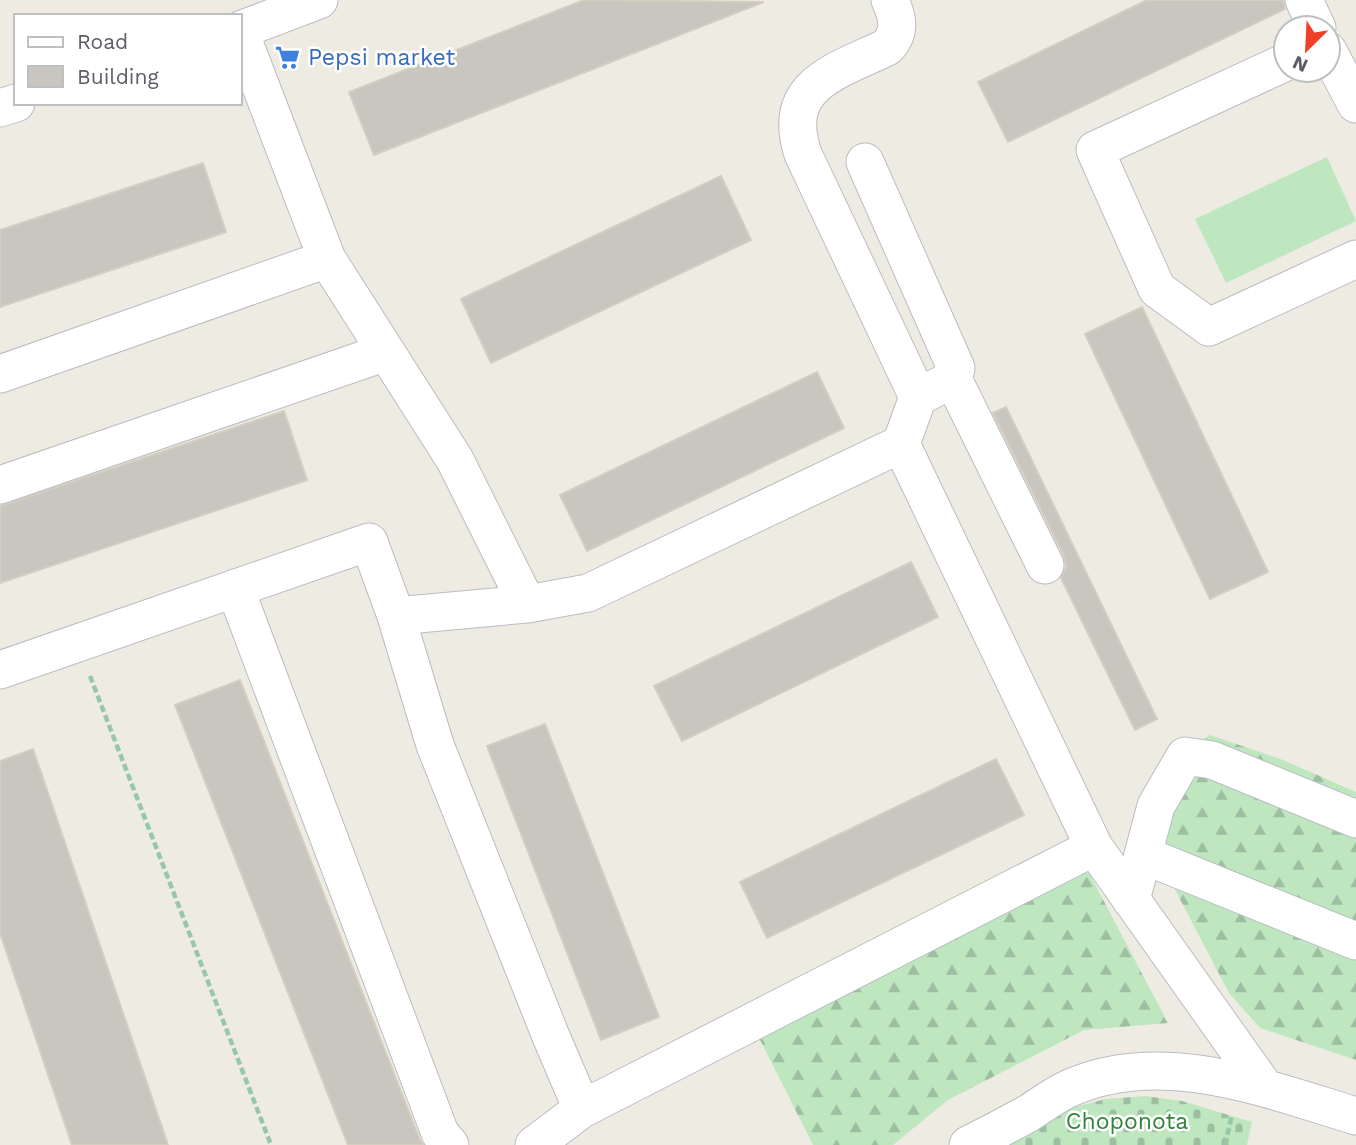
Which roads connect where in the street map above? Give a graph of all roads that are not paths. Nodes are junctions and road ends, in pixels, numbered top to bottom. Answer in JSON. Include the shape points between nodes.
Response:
{"nodes":[{"id":1,"x":319,"y":0,"type":"edge"},
{"id":2,"x":890,"y":0,"type":"edge"},
{"id":3,"x":242,"y":30,"type":"edge"},
{"id":4,"x":242,"y":36,"type":"edge"},
{"id":5,"x":1272,"y":68,"type":"edge"},
{"id":6,"x":1342,"y":78,"type":"edge"},
{"id":7,"x":1356,"y":104,"type":"edge"},
{"id":8,"x":865,"y":162,"type":"dead end"},
{"id":9,"x":327,"y":259,"type":"junction"},
{"id":10,"x":1356,"y":259,"type":"edge"},
{"id":11,"x":386,"y":352,"type":"junction"},
{"id":12,"x":0,"y":374,"type":"edge"},
{"id":13,"x":953,"y":379,"type":"junction"},
{"id":14,"x":918,"y":397,"type":"junction"},
{"id":15,"x":901,"y":444,"type":"junction"},
{"id":16,"x":0,"y":485,"type":"edge"},
{"id":17,"x":1045,"y":565,"type":"dead end"},
{"id":18,"x":235,"y":588,"type":"junction"},
{"id":19,"x":527,"y":604,"type":"junction"},
{"id":20,"x":396,"y":617,"type":"junction"},
{"id":21,"x":0,"y":670,"type":"edge"},
{"id":22,"x":1356,"y":820,"type":"edge"},
{"id":23,"x":1094,"y":847,"type":"junction"},
{"id":24,"x":1143,"y":855,"type":"junction"},
{"id":25,"x":1131,"y":900,"type":"junction"},
{"id":26,"x":1356,"y":941,"type":"edge"},
{"id":27,"x":1265,"y":1088,"type":"junction"},
{"id":28,"x":582,"y":1108,"type":"junction"},
{"id":29,"x":1356,"y":1116,"type":"edge"},
{"id":30,"x":450,"y":1145,"type":"edge"},
{"id":31,"x":534,"y":1145,"type":"edge"},
{"id":32,"x":968,"y":1145,"type":"edge"}],
"edges":[{"from":1,"to":3,"type":"lane"},
{"from":2,"to":14,"type":"lane","via":[[897,21],[894,40],[817,81],[803,98],[796,118],[803,153]]},
{"from":4,"to":9,"type":"lane"},
{"from":5,"to":10,"type":"lane","via":[[1095,150],[1157,289],[1209,327]]},
{"from":6,"to":7,"type":"lane"},
{"from":8,"to":13,"type":"lane","via":[[956,368]]},
{"from":9,"to":11,"type":"lane"},
{"from":9,"to":12,"type":"lane"},
{"from":11,"to":16,"type":"lane"},
{"from":11,"to":19,"type":"lane","via":[[455,460]]},
{"from":13,"to":14,"type":"lane"},
{"from":13,"to":17,"type":"lane"},
{"from":14,"to":15,"type":"lane"},
{"from":15,"to":19,"type":"lane","via":[[588,593]]},
{"from":15,"to":23,"type":"lane"},
{"from":18,"to":20,"type":"lane","via":[[369,542]]},
{"from":18,"to":21,"type":"lane"},
{"from":18,"to":30,"type":"lane","via":[[440,1133]]},
{"from":19,"to":20,"type":"lane"},
{"from":20,"to":28,"type":"lane","via":[[435,746]]},
{"from":22,"to":24,"type":"lane","via":[[1212,760],[1185,756],[1156,806]]},
{"from":23,"to":25,"type":"lane"},
{"from":23,"to":28,"type":"lane"},
{"from":24,"to":25,"type":"lane"},
{"from":24,"to":26,"type":"lane"},
{"from":25,"to":27,"type":"lane"},
{"from":27,"to":29,"type":"lane"},
{"from":27,"to":32,"type":"lane","via":[[1185,1073],[1099,1079],[1068,1088]]},
{"from":28,"to":31,"type":"lane"}]}
